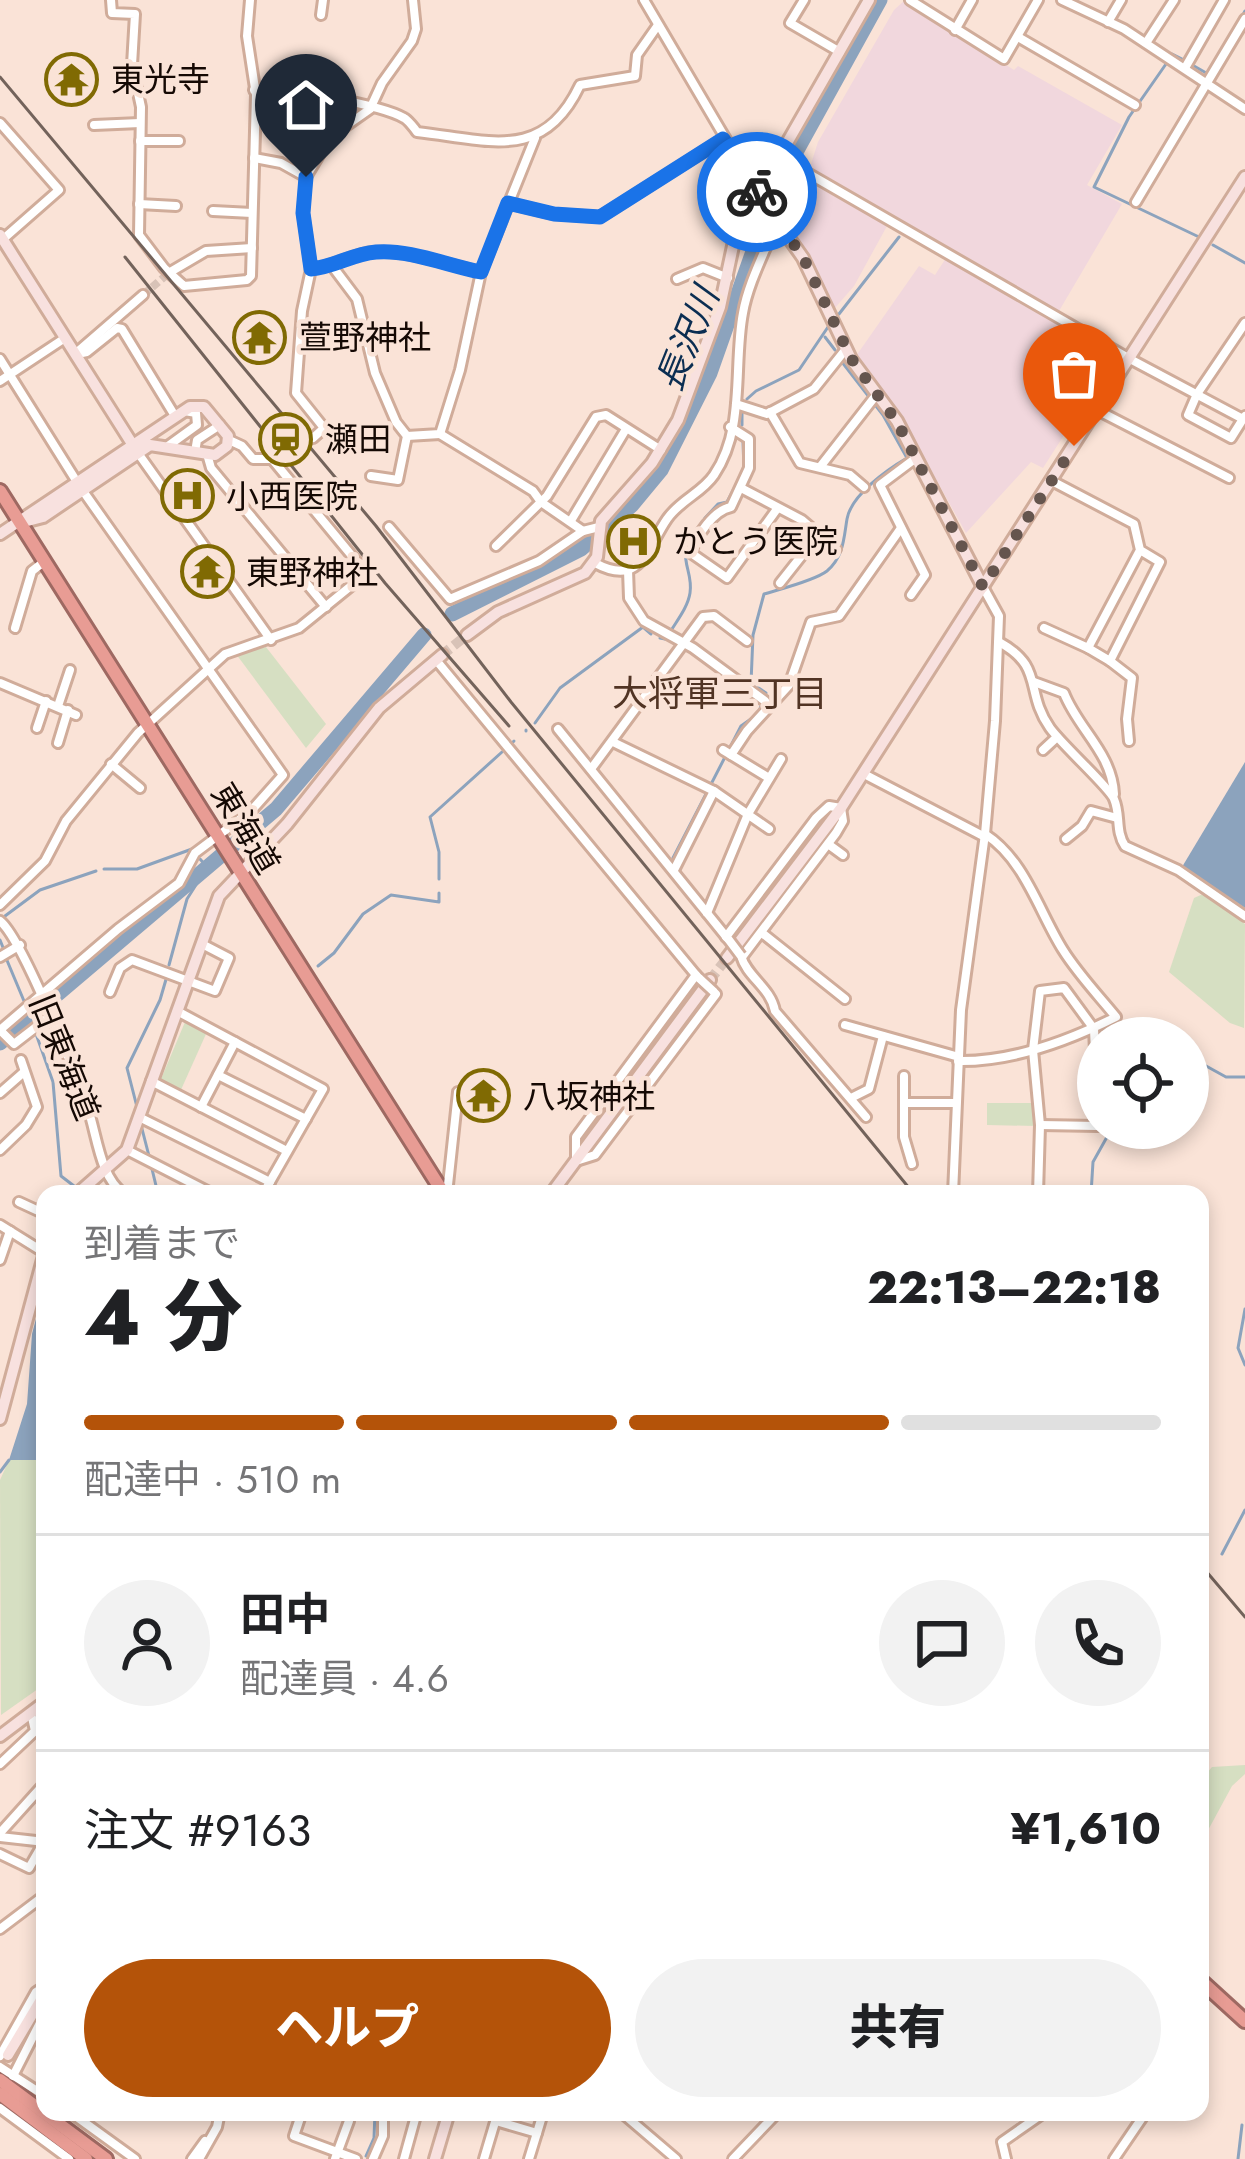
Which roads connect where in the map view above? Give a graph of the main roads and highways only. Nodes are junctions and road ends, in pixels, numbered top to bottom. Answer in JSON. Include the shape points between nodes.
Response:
{"nodes":[{"id":1,"x":0,"y":491,"type":"edge"},
{"id":2,"x":439,"y":1185,"type":"edge"},
{"id":3,"x":1209,"y":1993,"type":"edge"},
{"id":4,"x":1245,"y":2021,"type":"edge"},
{"id":5,"x":7,"y":2078,"type":"edge"},
{"id":6,"x":0,"y":2094,"type":"edge"},
{"id":7,"x":36,"y":2102,"type":"edge"},
{"id":8,"x":60,"y":2121,"type":"edge"},
{"id":9,"x":86,"y":2159,"type":"edge"},
{"id":10,"x":106,"y":2159,"type":"edge"}],
"edges":[{"from":1,"to":2,"type":"highway","name":"東海道"},
{"from":3,"to":4,"type":"highway"},
{"from":5,"to":7,"type":"highway"},
{"from":6,"to":9,"type":"highway"},
{"from":8,"to":10,"type":"highway"}]}
